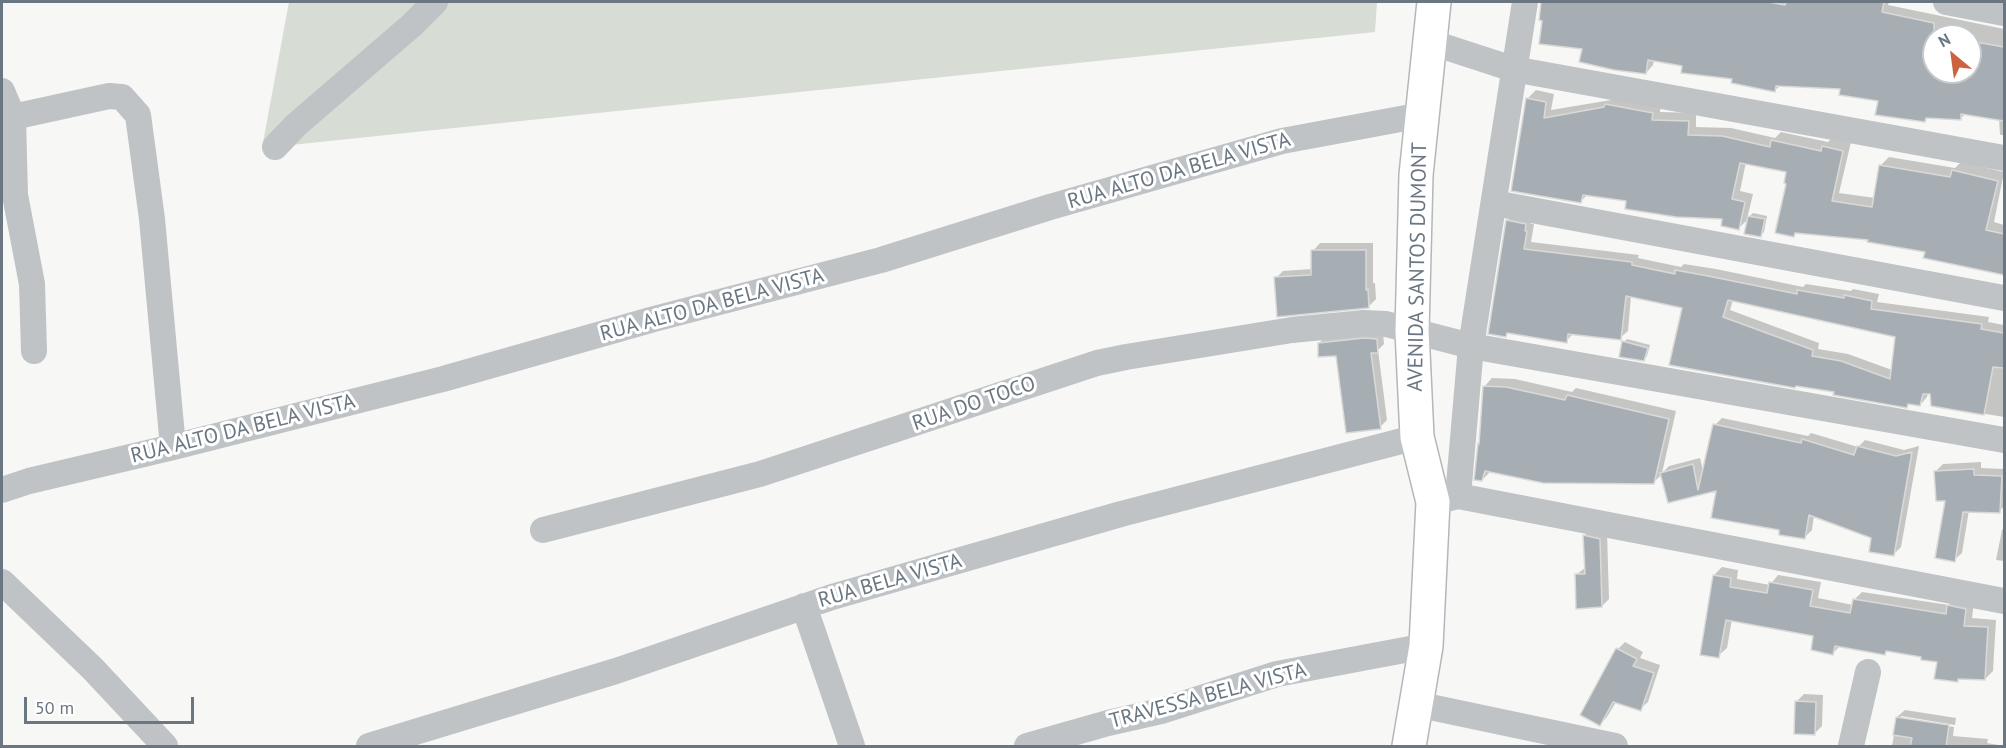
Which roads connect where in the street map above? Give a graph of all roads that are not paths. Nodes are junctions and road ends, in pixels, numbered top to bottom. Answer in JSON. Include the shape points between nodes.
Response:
{"nodes":[{"id":1,"x":435,"y":2,"type":"edge"},
{"id":2,"x":1434,"y":2,"type":"edge"},
{"id":3,"x":1526,"y":2,"type":"edge"},
{"id":4,"x":1946,"y":2,"type":"edge"},
{"id":5,"x":2004,"y":13,"type":"edge"},
{"id":6,"x":1430,"y":42,"type":"junction"},
{"id":7,"x":1513,"y":69,"type":"junction"},
{"id":8,"x":2,"y":91,"type":"edge"},
{"id":9,"x":1422,"y":114,"type":"junction"},
{"id":10,"x":14,"y":117,"type":"junction"},
{"id":11,"x":275,"y":147,"type":"dead end"},
{"id":12,"x":2004,"y":158,"type":"edge"},
{"id":13,"x":8,"y":197,"type":"edge"},
{"id":14,"x":1494,"y":203,"type":"junction"},
{"id":15,"x":2004,"y":298,"type":"edge"},
{"id":16,"x":1413,"y":331,"type":"junction"},
{"id":17,"x":1471,"y":346,"type":"junction"},
{"id":18,"x":34,"y":351,"type":"dead end"},
{"id":19,"x":1417,"y":436,"type":"junction"},
{"id":20,"x":2004,"y":440,"type":"edge"},
{"id":21,"x":173,"y":447,"type":"junction"},
{"id":22,"x":2,"y":490,"type":"edge"},
{"id":23,"x":1445,"y":499,"type":"junction"},
{"id":24,"x":543,"y":530,"type":"dead end"},
{"id":25,"x":2,"y":582,"type":"edge"},
{"id":26,"x":2004,"y":601,"type":"edge"},
{"id":27,"x":804,"y":606,"type":"junction"},
{"id":28,"x":1426,"y":646,"type":"junction"},
{"id":29,"x":1868,"y":672,"type":"dead end"},
{"id":30,"x":1416,"y":704,"type":"junction"},
{"id":31,"x":165,"y":747,"type":"edge"},
{"id":32,"x":369,"y":747,"type":"edge"},
{"id":33,"x":852,"y":747,"type":"edge"},
{"id":34,"x":1027,"y":747,"type":"edge"},
{"id":35,"x":1409,"y":747,"type":"edge"},
{"id":36,"x":1615,"y":747,"type":"edge"},
{"id":37,"x":1851,"y":747,"type":"edge"}],
"edges":[{"from":1,"to":11,"type":"street"},
{"from":2,"to":6,"type":"main road","name":"AVENIDA SANTOS DUMONT"},
{"from":3,"to":7,"type":"street"},
{"from":4,"to":5,"type":"street"},
{"from":6,"to":7,"type":"street"},
{"from":6,"to":9,"type":"main road","name":"AVENIDA SANTOS DUMONT"},
{"from":7,"to":12,"type":"street"},
{"from":7,"to":14,"type":"street"},
{"from":8,"to":10,"type":"street"},
{"from":9,"to":16,"type":"main road","name":"AVENIDA SANTOS DUMONT","via":[[1416,175]]},
{"from":9,"to":21,"type":"street","name":"RUA ALTO DA BELA VISTA","via":[[1282,141],[881,260],[443,379]]},
{"from":10,"to":13,"type":"street"},
{"from":10,"to":21,"type":"street","via":[[109,96],[122,97],[138,115],[152,219]]},
{"from":13,"to":18,"type":"street","via":[[32,284]]},
{"from":14,"to":15,"type":"street"},
{"from":14,"to":17,"type":"street"},
{"from":16,"to":17,"type":"street","name":"RUA DO TOCO"},
{"from":16,"to":19,"type":"main road","name":"AVENIDA SANTOS DUMONT"},
{"from":16,"to":24,"type":"street","name":"RUA DO TOCO","via":[[1386,324],[1331,325],[1097,363],[760,474]]},
{"from":17,"to":20,"type":"street","name":"RUA DO TOCO"},
{"from":17,"to":23,"type":"street"},
{"from":19,"to":23,"type":"main road","name":"AVENIDA SANTOS DUMONT"},
{"from":19,"to":27,"type":"street","name":"RUA BELA VISTA","via":[[1121,514]]},
{"from":21,"to":22,"type":"street","name":"RUA ALTO DA BELA VISTA"},
{"from":23,"to":26,"type":"street"},
{"from":23,"to":28,"type":"main road","name":"AVENIDA SANTOS DUMONT"},
{"from":25,"to":31,"type":"street","via":[[93,669]]},
{"from":27,"to":32,"type":"street","name":"RUA BELA VISTA","via":[[616,671]]},
{"from":27,"to":33,"type":"street"},
{"from":28,"to":30,"type":"main road","name":"AVENIDA SANTOS DUMONT"},
{"from":28,"to":34,"type":"street","name":"TRAVESSA BELA VISTA","via":[[1277,674],[1161,711]]},
{"from":29,"to":37,"type":"street"},
{"from":30,"to":35,"type":"main road","name":"AVENIDA SANTOS DUMONT"},
{"from":30,"to":36,"type":"street"}]}
